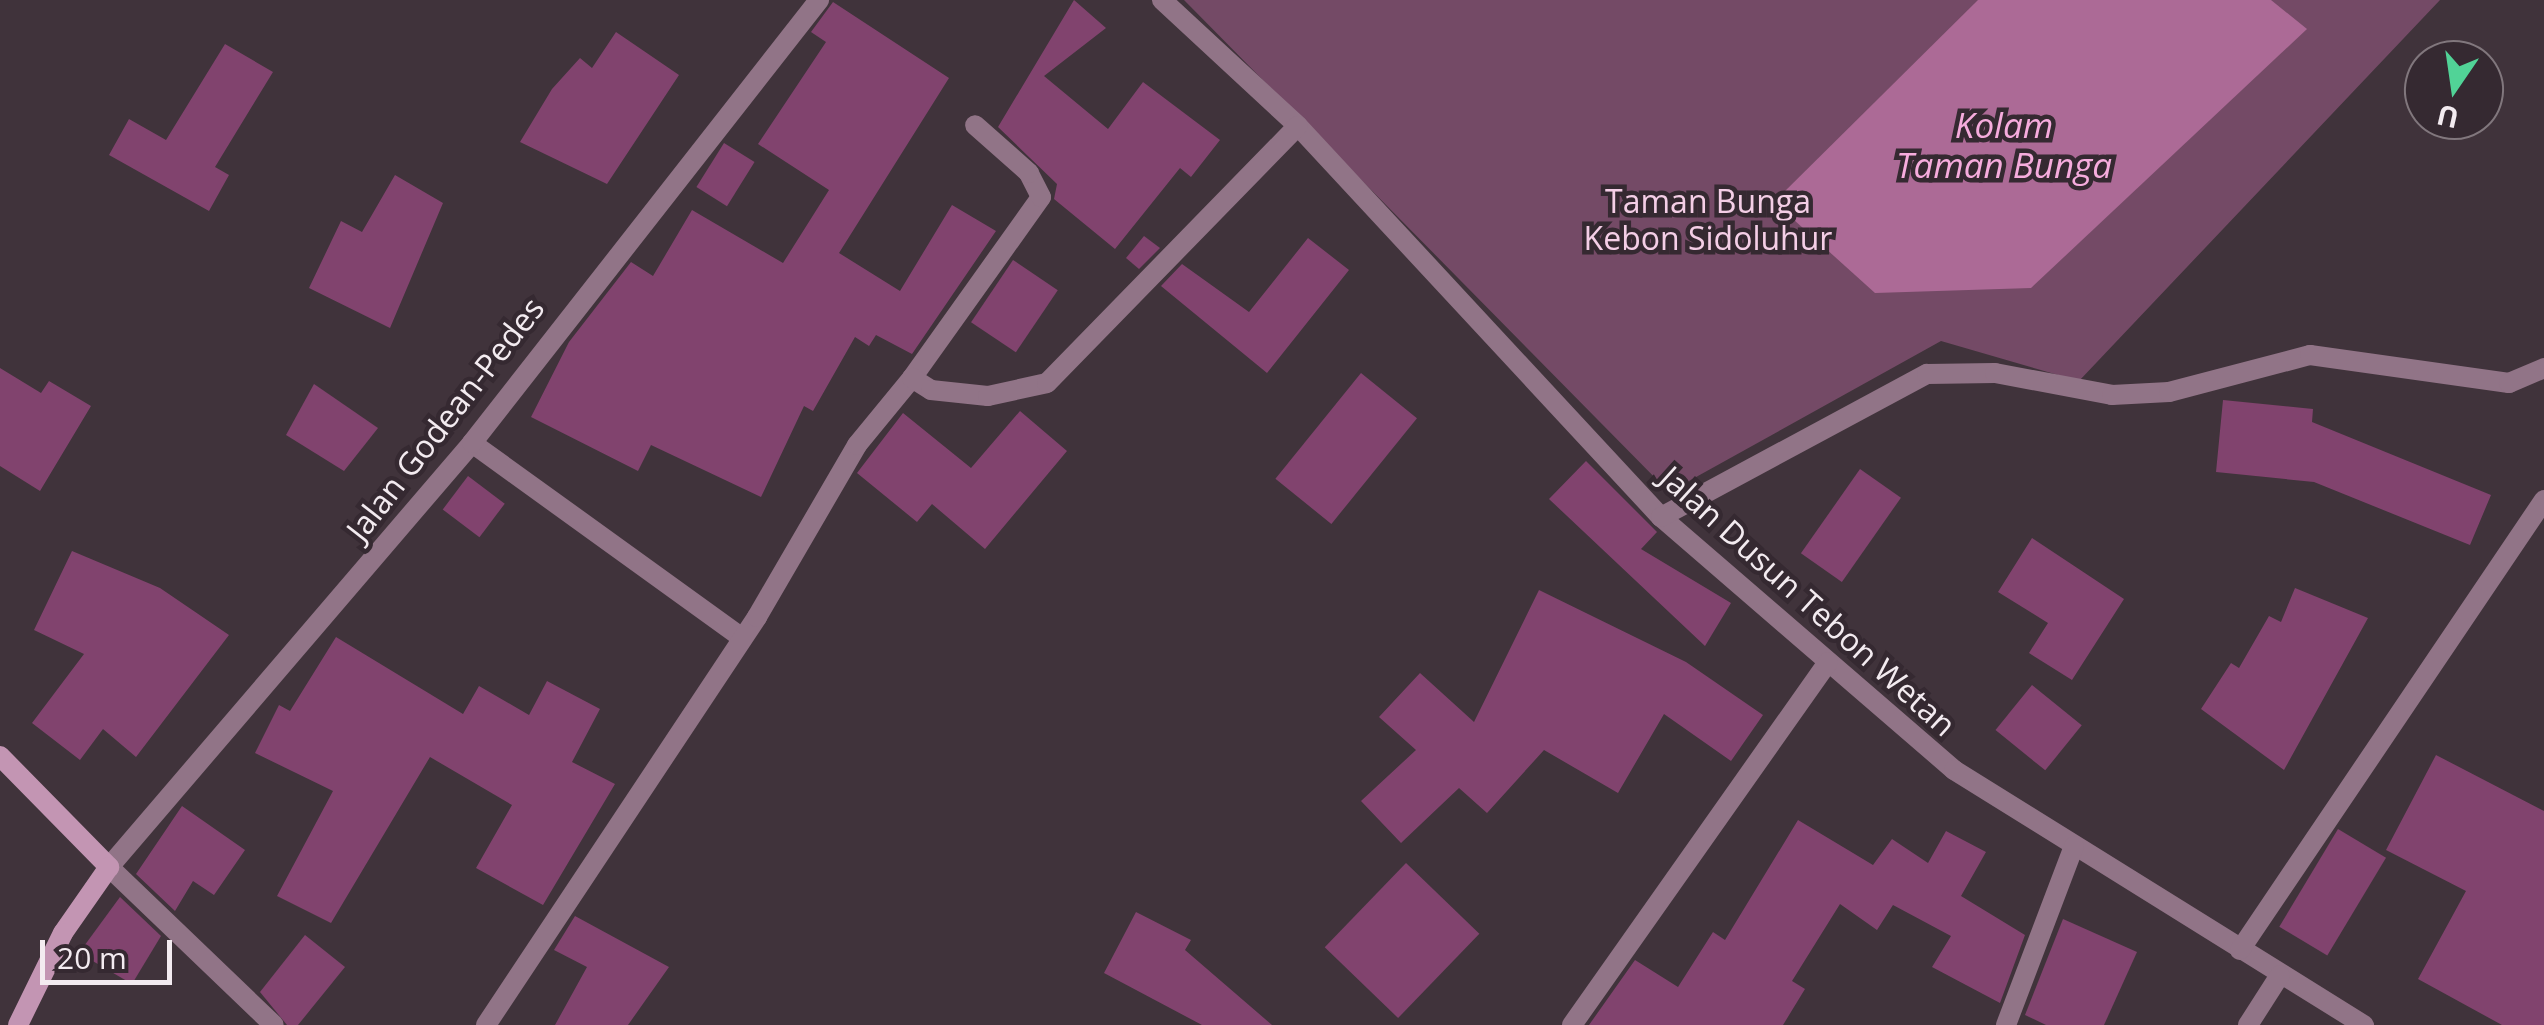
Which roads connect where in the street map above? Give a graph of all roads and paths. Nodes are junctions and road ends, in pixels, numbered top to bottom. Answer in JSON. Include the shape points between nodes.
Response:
{"nodes":[{"id":1,"x":819,"y":0,"type":"edge"},
{"id":2,"x":1162,"y":0,"type":"edge"},
{"id":3,"x":974,"y":125,"type":"dead end"},
{"id":4,"x":1298,"y":126,"type":"junction"},
{"id":5,"x":2544,"y":368,"type":"edge"},
{"id":6,"x":912,"y":378,"type":"junction"},
{"id":7,"x":472,"y":443,"type":"junction"},
{"id":8,"x":2544,"y":500,"type":"edge"},
{"id":9,"x":1660,"y":517,"type":"junction"},
{"id":10,"x":742,"y":638,"type":"junction"},
{"id":11,"x":1828,"y":662,"type":"junction"},
{"id":12,"x":0,"y":756,"type":"edge"},
{"id":13,"x":2074,"y":846,"type":"junction"},
{"id":14,"x":109,"y":867,"type":"junction"},
{"id":15,"x":2240,"y":950,"type":"junction"},
{"id":16,"x":2280,"y":975,"type":"junction"},
{"id":17,"x":1583,"y":1021,"type":"edge"},
{"id":18,"x":18,"y":1025,"type":"edge"},
{"id":19,"x":274,"y":1025,"type":"edge"},
{"id":20,"x":486,"y":1025,"type":"edge"},
{"id":21,"x":2006,"y":1025,"type":"edge"},
{"id":22,"x":2248,"y":1025,"type":"edge"},
{"id":23,"x":2364,"y":1025,"type":"edge"}],
"edges":[{"from":1,"to":7,"type":"street","name":"Jalan Godean-Pedes"},
{"from":2,"to":4,"type":"street","name":"Jalan Dusun Tebon Wetan"},
{"from":3,"to":6,"type":"street","via":[[1029,172],[1041,197]]},
{"from":4,"to":6,"type":"street","via":[[1047,383],[988,396],[931,390]]},
{"from":4,"to":9,"type":"street","name":"Jalan Dusun Tebon Wetan"},
{"from":5,"to":9,"type":"street","via":[[2509,383],[2310,355],[2169,392],[2112,395],[1994,373],[1927,374]]},
{"from":6,"to":10,"type":"street","via":[[857,445]]},
{"from":7,"to":10,"type":"street"},
{"from":7,"to":14,"type":"street","name":"Jalan Godean-Pedes"},
{"from":8,"to":15,"type":"street"},
{"from":9,"to":11,"type":"street","name":"Jalan Dusun Tebon Wetan"},
{"from":10,"to":20,"type":"street"},
{"from":11,"to":13,"type":"street","name":"Jalan Dusun Tebon Wetan","via":[[1954,770]]},
{"from":11,"to":17,"type":"street"},
{"from":12,"to":14,"type":"main road"},
{"from":13,"to":15,"type":"street","name":"Jalan Dusun Tebon Wetan"},
{"from":13,"to":21,"type":"street"},
{"from":14,"to":18,"type":"main road","via":[[63,932]]},
{"from":14,"to":19,"type":"street"},
{"from":15,"to":16,"type":"street","name":"Jalan Dusun Tebon Wetan"},
{"from":16,"to":22,"type":"street"},
{"from":16,"to":23,"type":"street","name":"Jalan Dusun Tebon Wetan"}]}
